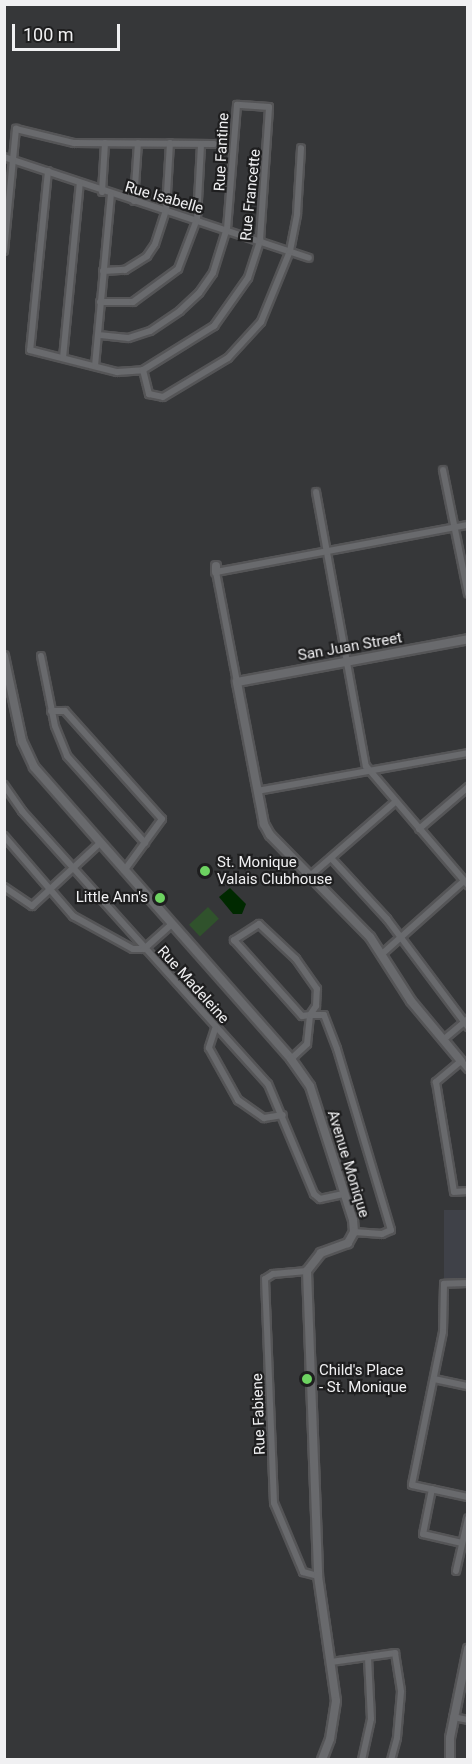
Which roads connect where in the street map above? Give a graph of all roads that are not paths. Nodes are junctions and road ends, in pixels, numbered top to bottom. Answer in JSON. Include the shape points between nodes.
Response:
{"nodes":[{"id":1,"x":269,"y":106,"type":"joint"},
{"id":2,"x":170,"y":142,"type":"junction"},
{"id":3,"x":105,"y":143,"type":"junction"},
{"id":4,"x":138,"y":143,"type":"junction"},
{"id":5,"x":201,"y":144,"type":"junction"},
{"id":6,"x":213,"y":144,"type":"dead end"},
{"id":7,"x":301,"y":147,"type":"dead end"},
{"id":8,"x":4,"y":157,"type":"edge"},
{"id":9,"x":13,"y":160,"type":"junction"},
{"id":10,"x":48,"y":171,"type":"junction"},
{"id":11,"x":8,"y":178,"type":"edge"},
{"id":12,"x":80,"y":183,"type":"junction"},
{"id":13,"x":102,"y":192,"type":"junction"},
{"id":14,"x":111,"y":195,"type":"junction"},
{"id":15,"x":134,"y":201,"type":"junction"},
{"id":16,"x":166,"y":210,"type":"junction"},
{"id":17,"x":6,"y":213,"type":"edge"},
{"id":18,"x":197,"y":219,"type":"junction"},
{"id":19,"x":227,"y":228,"type":"junction"},
{"id":20,"x":260,"y":240,"type":"junction"},
{"id":21,"x":5,"y":249,"type":"edge"},
{"id":22,"x":290,"y":251,"type":"junction"},
{"id":23,"x":309,"y":258,"type":"dead end"},
{"id":24,"x":104,"y":272,"type":"junction"},
{"id":25,"x":100,"y":302,"type":"junction"},
{"id":26,"x":98,"y":335,"type":"junction"},
{"id":27,"x":63,"y":358,"type":"junction"},
{"id":28,"x":95,"y":366,"type":"junction"},
{"id":29,"x":143,"y":370,"type":"junction"},
{"id":30,"x":443,"y":470,"type":"dead end"},
{"id":31,"x":316,"y":492,"type":"dead end"},
{"id":32,"x":468,"y":525,"type":"edge"},
{"id":33,"x":454,"y":528,"type":"junction"},
{"id":34,"x":326,"y":551,"type":"junction"},
{"id":35,"x":468,"y":594,"type":"edge"},
{"id":36,"x":468,"y":639,"type":"edge"},
{"id":37,"x":4,"y":656,"type":"edge"},
{"id":38,"x":41,"y":656,"type":"dead end"},
{"id":39,"x":346,"y":661,"type":"junction"},
{"id":40,"x":237,"y":682,"type":"junction"},
{"id":41,"x":51,"y":711,"type":"junction"},
{"id":42,"x":468,"y":753,"type":"edge"},
{"id":43,"x":369,"y":771,"type":"junction"},
{"id":44,"x":4,"y":785,"type":"edge"},
{"id":45,"x":468,"y":787,"type":"edge"},
{"id":46,"x":257,"y":791,"type":"junction"},
{"id":47,"x":395,"y":802,"type":"junction"},
{"id":48,"x":419,"y":829,"type":"junction"},
{"id":49,"x":4,"y":836,"type":"edge"},
{"id":50,"x":145,"y":843,"type":"junction"},
{"id":51,"x":99,"y":844,"type":"junction"},
{"id":52,"x":331,"y":858,"type":"junction"},
{"id":53,"x":74,"y":868,"type":"junction"},
{"id":54,"x":124,"y":871,"type":"junction"},
{"id":55,"x":311,"y":875,"type":"junction"},
{"id":56,"x":466,"y":883,"type":"edge"},
{"id":57,"x":4,"y":887,"type":"edge"},
{"id":58,"x":49,"y":890,"type":"junction"},
{"id":59,"x":171,"y":926,"type":"junction"},
{"id":60,"x":401,"y":937,"type":"junction"},
{"id":61,"x":144,"y":949,"type":"junction"},
{"id":62,"x":382,"y":954,"type":"junction"},
{"id":63,"x":310,"y":1015,"type":"junction"},
{"id":64,"x":466,"y":1023,"type":"edge"},
{"id":65,"x":215,"y":1029,"type":"junction"},
{"id":66,"x":443,"y":1040,"type":"junction"},
{"id":67,"x":291,"y":1059,"type":"junction"},
{"id":68,"x":462,"y":1061,"type":"junction"},
{"id":69,"x":468,"y":1069,"type":"edge"},
{"id":70,"x":283,"y":1115,"type":"junction"},
{"id":71,"x":468,"y":1191,"type":"edge"},
{"id":72,"x":344,"y":1194,"type":"junction"},
{"id":73,"x":354,"y":1232,"type":"junction"},
{"id":74,"x":308,"y":1271,"type":"junction"},
{"id":75,"x":468,"y":1283,"type":"edge"},
{"id":76,"x":434,"y":1379,"type":"junction"},
{"id":77,"x":468,"y":1386,"type":"edge"},
{"id":78,"x":432,"y":1489,"type":"junction"},
{"id":79,"x":468,"y":1497,"type":"edge"},
{"id":80,"x":468,"y":1518,"type":"edge"},
{"id":81,"x":462,"y":1543,"type":"junction"},
{"id":82,"x":456,"y":1570,"type":"dead end"},
{"id":83,"x":318,"y":1576,"type":"junction"},
{"id":84,"x":468,"y":1649,"type":"edge"},
{"id":85,"x":368,"y":1657,"type":"junction"},
{"id":86,"x":331,"y":1662,"type":"junction"},
{"id":87,"x":453,"y":1717,"type":"junction"},
{"id":88,"x":468,"y":1720,"type":"edge"},
{"id":89,"x":322,"y":1760,"type":"edge"},
{"id":90,"x":362,"y":1760,"type":"edge"},
{"id":91,"x":391,"y":1760,"type":"edge"},
{"id":92,"x":450,"y":1760,"type":"edge"}],
"edges":[{"from":1,"to":19,"type":"street","name":"Rue Fantine","via":[[237,105]]},
{"from":1,"to":20,"type":"street","name":"Rue Francette"},
{"from":2,"to":4,"type":"street"},
{"from":2,"to":5,"type":"street"},
{"from":2,"to":16,"type":"street"},
{"from":3,"to":4,"type":"street"},
{"from":3,"to":9,"type":"street","via":[[74,143],[16,129]]},
{"from":3,"to":13,"type":"street"},
{"from":4,"to":15,"type":"street"},
{"from":5,"to":6,"type":"street"},
{"from":5,"to":18,"type":"street"},
{"from":7,"to":22,"type":"street","via":[[297,214]]},
{"from":8,"to":9,"type":"street","name":"Rue Isabelle"},
{"from":9,"to":10,"type":"street","name":"Rue Isabelle"},
{"from":9,"to":11,"type":"street"},
{"from":10,"to":12,"type":"street","name":"Rue Isabelle"},
{"from":10,"to":27,"type":"street","name":"Rue Francette","via":[[30,350]]},
{"from":11,"to":17,"type":"street"},
{"from":12,"to":13,"type":"street","name":"Rue Isabelle"},
{"from":12,"to":27,"type":"street"},
{"from":13,"to":14,"type":"street","name":"Rue Isabelle"},
{"from":14,"to":15,"type":"street","name":"Rue Isabelle"},
{"from":14,"to":24,"type":"street"},
{"from":15,"to":16,"type":"street","name":"Rue Isabelle"},
{"from":16,"to":18,"type":"street","name":"Rue Isabelle"},
{"from":16,"to":24,"type":"street","via":[[147,256],[125,270]]},
{"from":17,"to":21,"type":"street"},
{"from":18,"to":19,"type":"street","name":"Rue Isabelle"},
{"from":18,"to":25,"type":"street","via":[[187,253],[165,282],[133,302]]},
{"from":19,"to":20,"type":"street","name":"Rue Isabelle"},
{"from":19,"to":26,"type":"street","name":"Rue Fantine","via":[[213,273],[180,311],[150,331],[128,338]]},
{"from":20,"to":22,"type":"street","name":"Rue Isabelle"},
{"from":20,"to":29,"type":"street","name":"Rue Francette","via":[[248,278],[214,326]]},
{"from":22,"to":23,"type":"street","name":"Rue Isabelle"},
{"from":22,"to":29,"type":"street","via":[[261,322],[228,357],[163,397],[149,394]]},
{"from":24,"to":25,"type":"street"},
{"from":25,"to":26,"type":"street"},
{"from":26,"to":28,"type":"street"},
{"from":27,"to":28,"type":"street","name":"Rue Francette"},
{"from":28,"to":29,"type":"street","name":"Rue Francette","via":[[117,372]]},
{"from":30,"to":33,"type":"street"},
{"from":31,"to":34,"type":"street"},
{"from":32,"to":33,"type":"street"},
{"from":33,"to":34,"type":"street"},
{"from":33,"to":35,"type":"street"},
{"from":34,"to":39,"type":"street"},
{"from":34,"to":40,"type":"street","via":[[216,569]]},
{"from":36,"to":39,"type":"street","name":"San Juan Street"},
{"from":37,"to":51,"type":"street","name":"Avenue Monique","via":[[27,752],[46,782]]},
{"from":38,"to":41,"type":"street"},
{"from":39,"to":40,"type":"street","name":"San Juan Street"},
{"from":39,"to":43,"type":"street"},
{"from":40,"to":46,"type":"street"},
{"from":41,"to":50,"type":"street","via":[[67,756]]},
{"from":41,"to":50,"type":"street","via":[[65,711],[162,819]]},
{"from":42,"to":43,"type":"street"},
{"from":43,"to":46,"type":"street"},
{"from":43,"to":47,"type":"street"},
{"from":44,"to":53,"type":"street","name":"Rue Madeleine","via":[[22,811]]},
{"from":45,"to":48,"type":"street"},
{"from":46,"to":55,"type":"street","via":[[270,835]]},
{"from":47,"to":48,"type":"street"},
{"from":47,"to":52,"type":"street"},
{"from":48,"to":56,"type":"street"},
{"from":49,"to":58,"type":"street"},
{"from":50,"to":54,"type":"street"},
{"from":51,"to":53,"type":"street"},
{"from":51,"to":54,"type":"street","name":"Avenue Monique"},
{"from":52,"to":55,"type":"street"},
{"from":52,"to":60,"type":"street"},
{"from":53,"to":58,"type":"street"},
{"from":53,"to":61,"type":"street","name":"Rue Madeleine"},
{"from":54,"to":59,"type":"street","name":"Avenue Monique"},
{"from":55,"to":62,"type":"street"},
{"from":56,"to":60,"type":"street"},
{"from":57,"to":58,"type":"street","via":[[32,906]]},
{"from":58,"to":61,"type":"street","via":[[73,916],[133,949]]},
{"from":59,"to":61,"type":"street"},
{"from":59,"to":67,"type":"street","name":"Avenue Monique"},
{"from":60,"to":62,"type":"street"},
{"from":60,"to":64,"type":"street"},
{"from":61,"to":65,"type":"street","name":"Rue Madeleine"},
{"from":62,"to":66,"type":"street","via":[[411,1001]]},
{"from":63,"to":63,"type":"street","via":[[302,1016],[234,940],[259,924],[296,959],[317,989],[316,1006]]},
{"from":63,"to":67,"type":"street","via":[[307,1044]]},
{"from":63,"to":73,"type":"street","via":[[324,1015],[391,1230],[382,1234]]},
{"from":64,"to":66,"type":"street"},
{"from":65,"to":70,"type":"street","name":"Rue Madeleine","via":[[268,1084]]},
{"from":65,"to":70,"type":"street","via":[[209,1048],[238,1100],[264,1118]]},
{"from":66,"to":68,"type":"street"},
{"from":67,"to":72,"type":"street","name":"Avenue Monique","via":[[310,1086]]},
{"from":68,"to":69,"type":"street"},
{"from":68,"to":71,"type":"street","via":[[436,1082],[454,1192]]},
{"from":70,"to":72,"type":"street","name":"Rue Madeleine","via":[[298,1165],[314,1194],[320,1199]]},
{"from":72,"to":73,"type":"street","name":"Avenue Monique"},
{"from":73,"to":74,"type":"street","name":"Avenue Monique","via":[[348,1243],[321,1253]]},
{"from":74,"to":83,"type":"street"},
{"from":74,"to":83,"type":"street","name":"Rue Fabiene","via":[[273,1274],[265,1279],[274,1503],[303,1572]]},
{"from":75,"to":76,"type":"street","via":[[444,1284],[446,1306]]},
{"from":76,"to":77,"type":"street"},
{"from":76,"to":78,"type":"street","via":[[412,1485]]},
{"from":78,"to":79,"type":"street"},
{"from":78,"to":81,"type":"street","via":[[423,1534]]},
{"from":80,"to":81,"type":"street"},
{"from":81,"to":82,"type":"street"},
{"from":83,"to":86,"type":"street"},
{"from":84,"to":87,"type":"street"},
{"from":85,"to":86,"type":"street"},
{"from":85,"to":90,"type":"street","via":[[371,1719]]},
{"from":85,"to":91,"type":"street","via":[[395,1653],[400,1692],[397,1738]]},
{"from":86,"to":89,"type":"street","via":[[336,1701]]},
{"from":87,"to":88,"type":"street"},
{"from":87,"to":92,"type":"street"}]}
